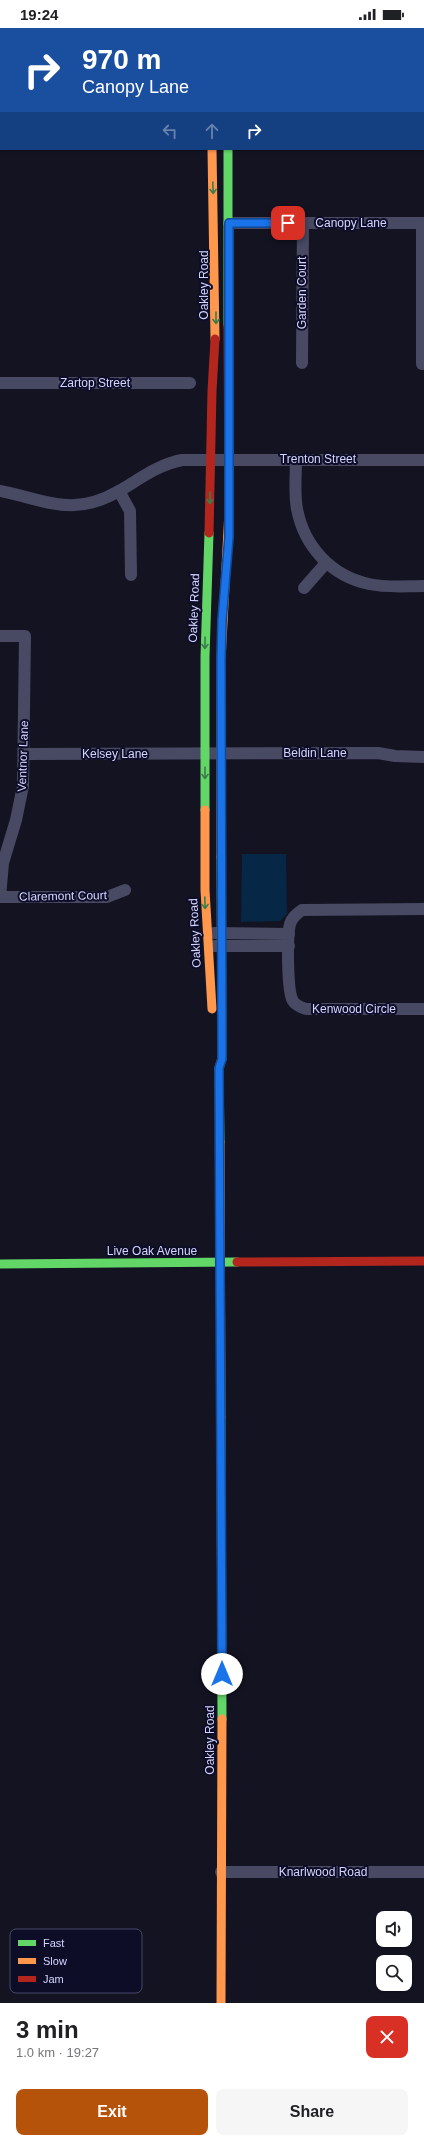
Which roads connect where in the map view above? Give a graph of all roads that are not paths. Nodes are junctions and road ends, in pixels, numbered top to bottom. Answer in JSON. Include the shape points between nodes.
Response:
{"nodes":[{"id":1,"x":212,"y":150,"type":"edge"},
{"id":2,"x":228,"y":150,"type":"edge"},
{"id":3,"x":229,"y":223,"type":"junction"},
{"id":4,"x":303,"y":223,"type":"junction"},
{"id":5,"x":423,"y":224,"type":"edge"},
{"id":6,"x":302,"y":363,"type":"dead end"},
{"id":7,"x":422,"y":364,"type":"dead end"},
{"id":8,"x":0,"y":383,"type":"edge"},
{"id":9,"x":190,"y":383,"type":"dead end"},
{"id":10,"x":229,"y":459,"type":"junction"},
{"id":11,"x":211,"y":460,"type":"junction"},
{"id":12,"x":296,"y":460,"type":"junction"},
{"id":13,"x":424,"y":460,"type":"edge"},
{"id":14,"x":0,"y":490,"type":"edge"},
{"id":15,"x":119,"y":491,"type":"junction"},
{"id":16,"x":326,"y":563,"type":"junction"},
{"id":17,"x":131,"y":575,"type":"dead end"},
{"id":18,"x":424,"y":586,"type":"edge"},
{"id":19,"x":304,"y":588,"type":"dead end"},
{"id":20,"x":0,"y":636,"type":"edge"},
{"id":21,"x":25,"y":754,"type":"junction"},
{"id":22,"x":205,"y":754,"type":"junction"},
{"id":23,"x":222,"y":754,"type":"junction"},
{"id":24,"x":424,"y":757,"type":"edge"},
{"id":25,"x":125,"y":890,"type":"dead end"},
{"id":26,"x":0,"y":897,"type":"edge"},
{"id":27,"x":424,"y":909,"type":"edge"},
{"id":28,"x":259,"y":933,"type":"junction"},
{"id":29,"x":222,"y":934,"type":"junction"},
{"id":30,"x":289,"y":934,"type":"junction"},
{"id":31,"x":207,"y":939,"type":"junction"},
{"id":32,"x":222,"y":946,"type":"junction"},
{"id":33,"x":259,"y":946,"type":"junction"},
{"id":34,"x":289,"y":946,"type":"junction"},
{"id":35,"x":424,"y":1009,"type":"edge"},
{"id":36,"x":219,"y":1068,"type":"junction"},
{"id":37,"x":424,"y":1261,"type":"edge"},
{"id":38,"x":220,"y":1263,"type":"junction"},
{"id":39,"x":0,"y":1264,"type":"edge"},
{"id":40,"x":221,"y":1872,"type":"junction"},
{"id":41,"x":424,"y":1872,"type":"edge"},
{"id":42,"x":221,"y":2003,"type":"edge"}],
"edges":[{"from":1,"to":11,"type":"street","name":"Oakley Road","one_way":true,"via":[[216,324]]},
{"from":2,"to":3,"type":"street","name":"Oakley Road"},
{"from":3,"to":4,"type":"street","name":"Canopy Lane"},
{"from":3,"to":10,"type":"street","name":"Oakley Road"},
{"from":4,"to":5,"type":"street","name":"Canopy Lane"},
{"from":4,"to":6,"type":"street","name":"Garden Court"},
{"from":5,"to":7,"type":"street"},
{"from":8,"to":9,"type":"street","name":"Zartop Street"},
{"from":10,"to":11,"type":"street","name":"Trenton Street"},
{"from":10,"to":12,"type":"street","name":"Trenton Street"},
{"from":10,"to":23,"type":"street","name":"Oakley Road","via":[[229,537],[221,660]]},
{"from":11,"to":15,"type":"street","name":"Trenton Street","via":[[171,462],[156,468]]},
{"from":11,"to":22,"type":"street","name":"Oakley Road","one_way":true,"via":[[205,625]]},
{"from":12,"to":13,"type":"street","name":"Trenton Street"},
{"from":12,"to":16,"type":"street","via":[[297,507],[302,527],[309,542]]},
{"from":14,"to":15,"type":"street","name":"Trenton Street","via":[[40,502],[72,506],[104,499]]},
{"from":15,"to":17,"type":"street","via":[[130,511]]},
{"from":16,"to":18,"type":"street","via":[[348,577],[368,584]]},
{"from":16,"to":19,"type":"street"},
{"from":20,"to":21,"type":"street","name":"Ventnor Lane","via":[[25,636]]},
{"from":21,"to":22,"type":"street","name":"Kelsey Lane"},
{"from":21,"to":26,"type":"street","name":"Ventnor Lane","via":[[23,786],[3,863]]},
{"from":22,"to":23,"type":"street","name":"Beldin Lane"},
{"from":22,"to":31,"type":"street","name":"Oakley Road","one_way":true},
{"from":23,"to":24,"type":"street","name":"Beldin Lane","via":[[378,753]]},
{"from":23,"to":29,"type":"street","name":"Oakley Road"},
{"from":25,"to":26,"type":"street","name":"Claremont Court","via":[[107,897]]},
{"from":27,"to":30,"type":"street","name":"Kenwood Circle","via":[[302,910],[290,922]]},
{"from":28,"to":29,"type":"street"},
{"from":28,"to":30,"type":"street"},
{"from":28,"to":33,"type":"street"},
{"from":29,"to":31,"type":"street"},
{"from":29,"to":32,"type":"street","name":"Oakley Road"},
{"from":30,"to":34,"type":"street","name":"Kenwood Circle"},
{"from":31,"to":32,"type":"street"},
{"from":31,"to":36,"type":"street","name":"Oakley Road","via":[[216,1059]]},
{"from":32,"to":33,"type":"street"},
{"from":32,"to":36,"type":"street","name":"Oakley Road","via":[[222,1059]]},
{"from":33,"to":34,"type":"street"},
{"from":34,"to":35,"type":"street","name":"Kenwood Circle","via":[[290,990],[294,1002],[299,1006]]},
{"from":36,"to":38,"type":"street","name":"Oakley Road"},
{"from":37,"to":38,"type":"street","name":"Live Oak Avenue"},
{"from":38,"to":39,"type":"street","name":"Live Oak Avenue"},
{"from":38,"to":40,"type":"street","name":"Oakley Road"},
{"from":40,"to":41,"type":"street","name":"Knarlwood Road"},
{"from":40,"to":42,"type":"street","name":"Oakley Road"}]}
